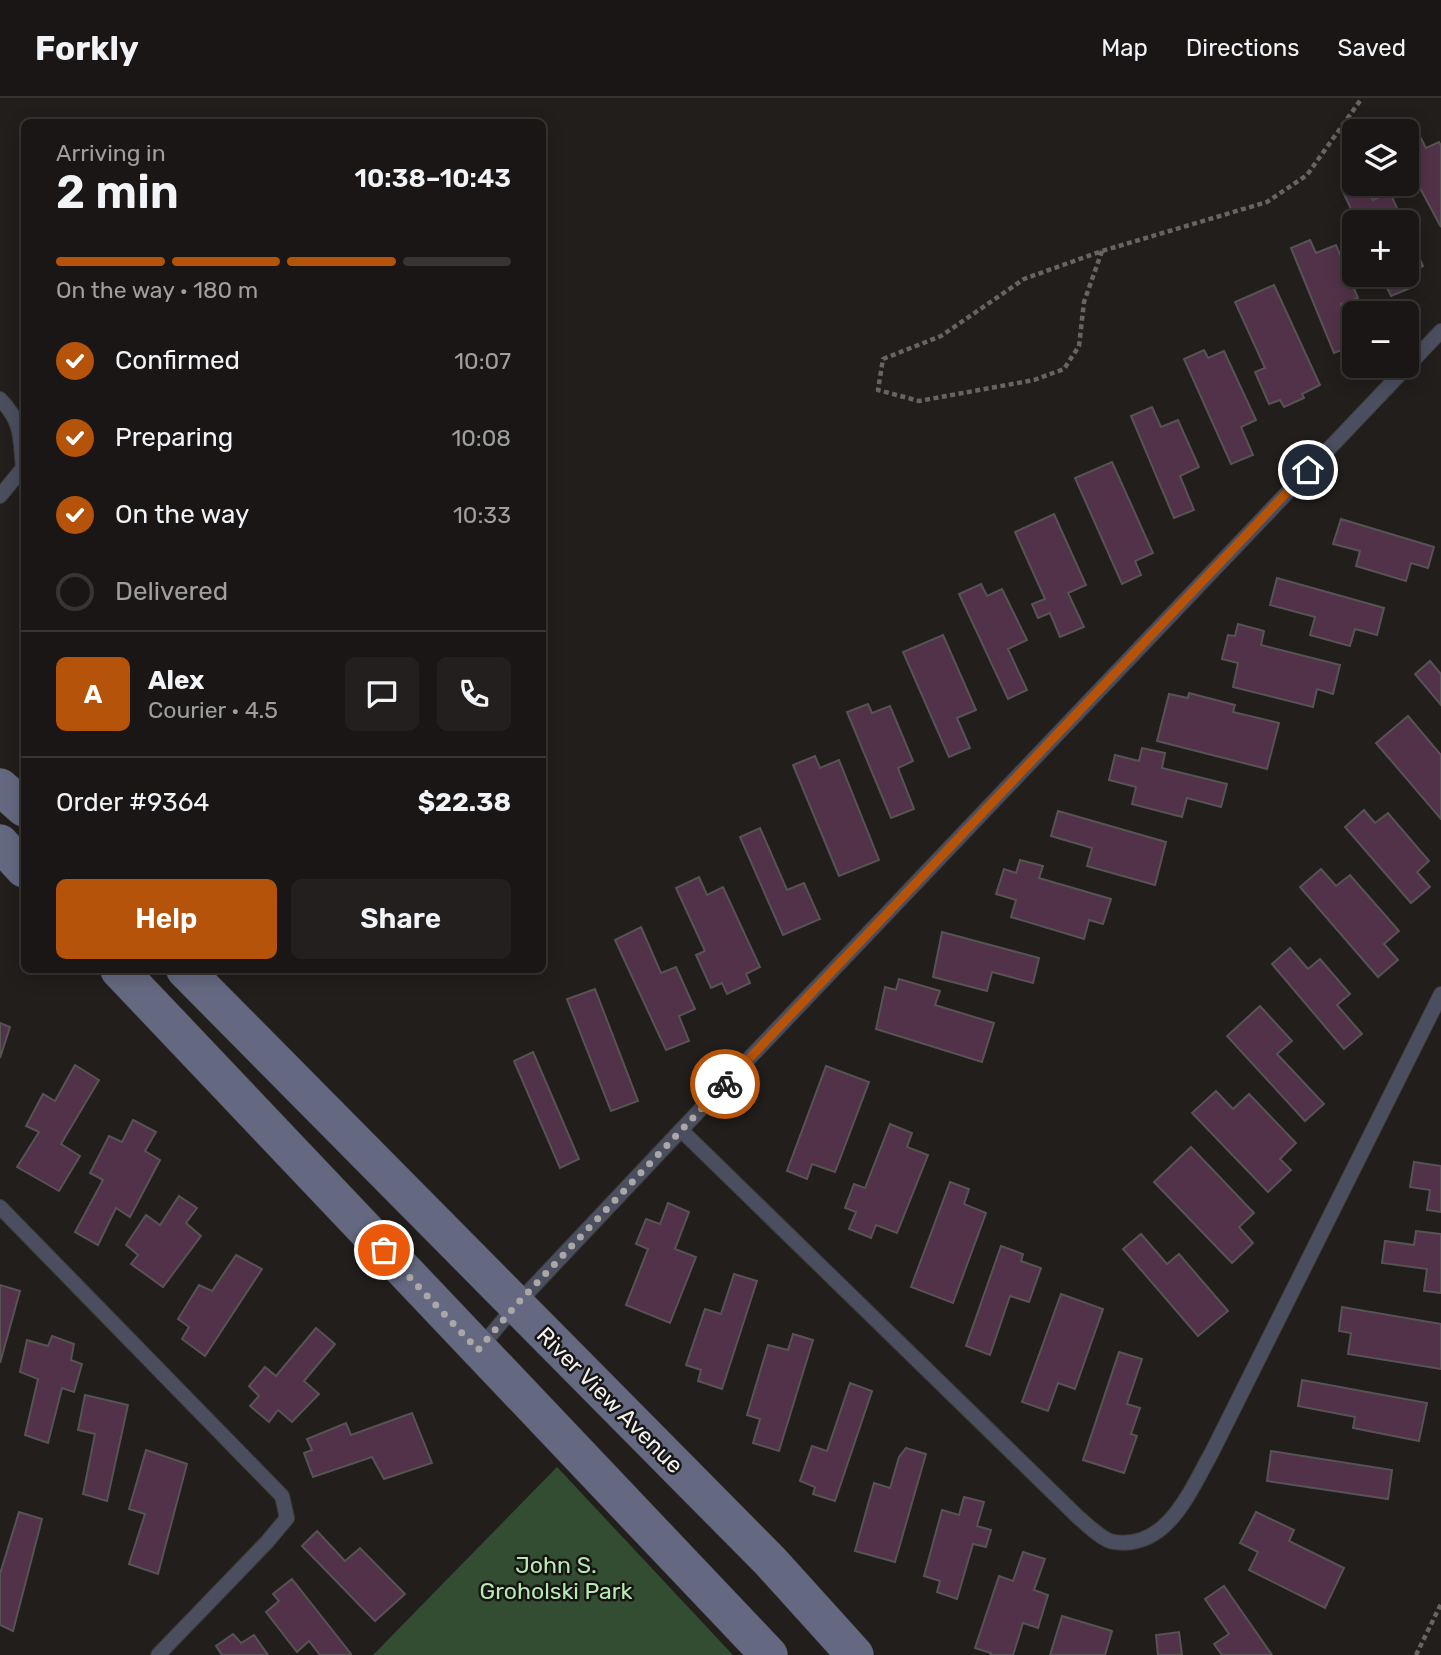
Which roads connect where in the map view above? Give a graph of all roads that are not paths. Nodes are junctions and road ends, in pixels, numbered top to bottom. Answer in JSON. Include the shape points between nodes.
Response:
{"nodes":[{"id":1,"x":1441,"y":331,"type":"edge"},
{"id":2,"x":0,"y":399,"type":"edge"},
{"id":3,"x":21,"y":444,"type":"edge"},
{"id":4,"x":21,"y":470,"type":"edge"},
{"id":5,"x":0,"y":496,"type":"edge"},
{"id":6,"x":0,"y":788,"type":"edge"},
{"id":7,"x":21,"y":806,"type":"edge"},
{"id":8,"x":0,"y":843,"type":"edge"},
{"id":9,"x":21,"y":866,"type":"edge"},
{"id":10,"x":122,"y":973,"type":"edge"},
{"id":11,"x":188,"y":973,"type":"edge"},
{"id":12,"x":1441,"y":994,"type":"edge"},
{"id":13,"x":681,"y":1130,"type":"junction"},
{"id":14,"x":0,"y":1207,"type":"edge"},
{"id":15,"x":516,"y":1305,"type":"junction"},
{"id":16,"x":478,"y":1350,"type":"junction"},
{"id":17,"x":158,"y":1655,"type":"edge"},
{"id":18,"x":769,"y":1655,"type":"edge"},
{"id":19,"x":855,"y":1655,"type":"edge"}],
"edges":[{"from":1,"to":13,"type":"lane"},
{"from":2,"to":3,"type":"lane","via":[[15,414]]},
{"from":4,"to":5,"type":"lane"},
{"from":6,"to":7,"type":"main road"},
{"from":8,"to":9,"type":"main road"},
{"from":10,"to":16,"type":"main road"},
{"from":11,"to":15,"type":"main road","name":"River View Avenue"},
{"from":12,"to":13,"type":"lane","via":[[1211,1454],[1175,1518],[1143,1540],[1112,1542],[1079,1518]]},
{"from":13,"to":15,"type":"lane"},
{"from":14,"to":17,"type":"lane","via":[[282,1496],[287,1518]]},
{"from":15,"to":16,"type":"lane"},
{"from":15,"to":19,"type":"main road","name":"River View Avenue","via":[[769,1561]]},
{"from":16,"to":18,"type":"main road"}]}
